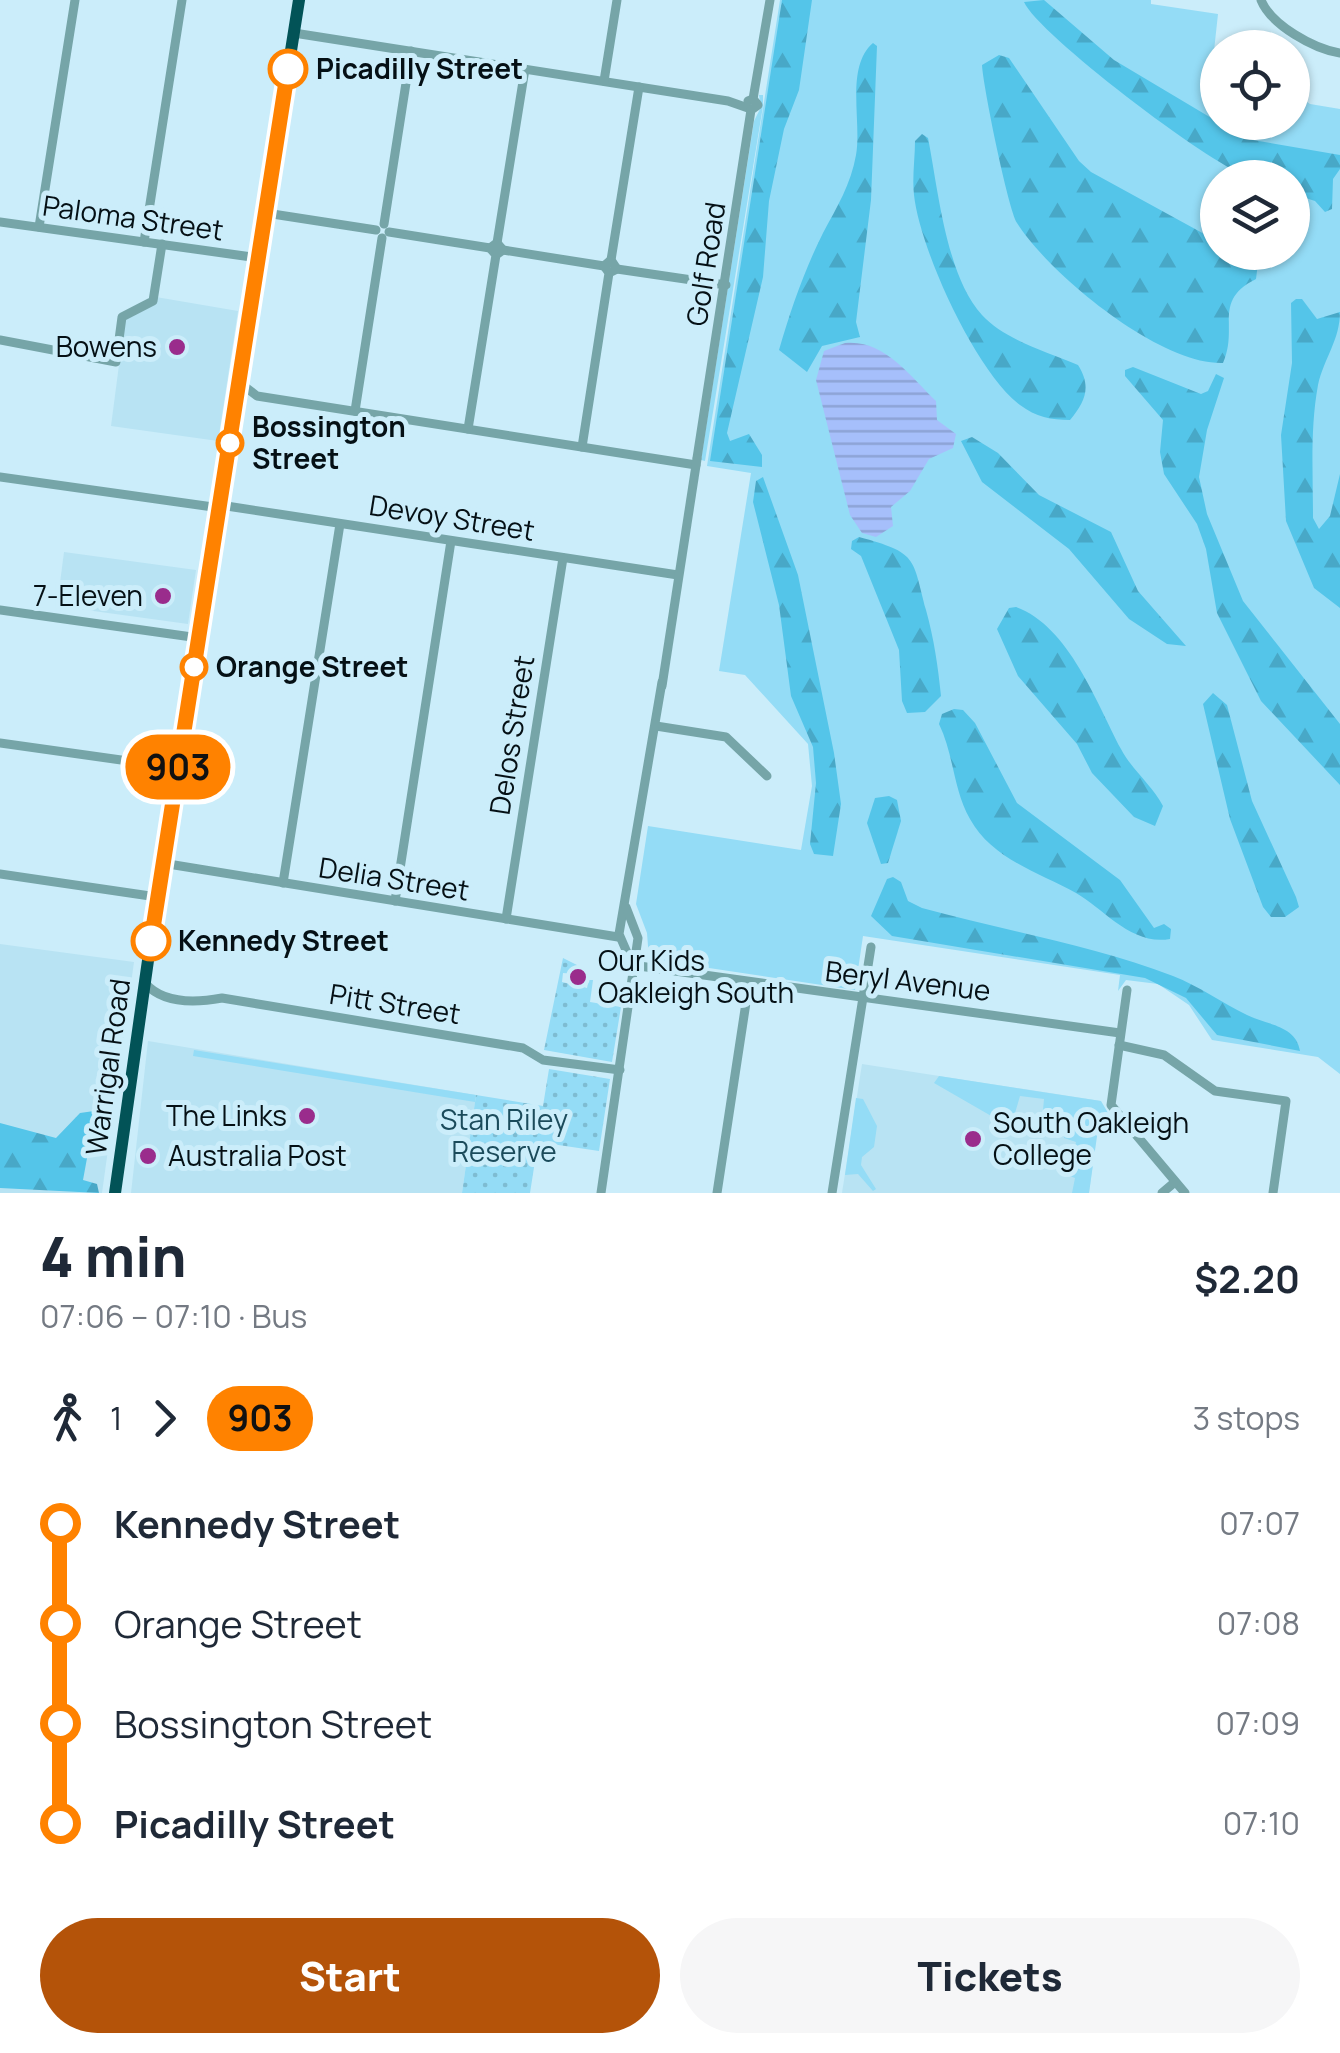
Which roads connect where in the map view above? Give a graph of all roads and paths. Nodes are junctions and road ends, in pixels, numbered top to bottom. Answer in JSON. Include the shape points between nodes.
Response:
{"nodes":[{"id":1,"x":75,"y":0,"type":"edge"},
{"id":2,"x":182,"y":0,"type":"edge"},
{"id":3,"x":299,"y":0,"type":"edge"},
{"id":4,"x":617,"y":0,"type":"edge"},
{"id":5,"x":770,"y":0,"type":"edge"},
{"id":6,"x":1261,"y":0,"type":"edge"},
{"id":7,"x":294,"y":32,"type":"junction"},
{"id":8,"x":410,"y":50,"type":"junction"},
{"id":9,"x":1340,"y":53,"type":"edge"},
{"id":10,"x":525,"y":69,"type":"junction"},
{"id":11,"x":604,"y":81,"type":"junction"},
{"id":12,"x":639,"y":87,"type":"junction"},
{"id":13,"x":750,"y":104,"type":"junction"},
{"id":14,"x":266,"y":213,"type":"junction"},
{"id":15,"x":0,"y":222,"type":"edge"},
{"id":16,"x":39,"y":227,"type":"junction"},
{"id":17,"x":383,"y":231,"type":"junction"},
{"id":18,"x":144,"y":242,"type":"junction"},
{"id":19,"x":162,"y":244,"type":"junction"},
{"id":20,"x":496,"y":249,"type":"junction"},
{"id":21,"x":259,"y":258,"type":"junction"},
{"id":22,"x":610,"y":267,"type":"junction"},
{"id":23,"x":726,"y":285,"type":"junction"},
{"id":24,"x":0,"y":340,"type":"edge"},
{"id":25,"x":240,"y":383,"type":"junction"},
{"id":26,"x":354,"y":411,"type":"junction"},
{"id":27,"x":468,"y":429,"type":"junction"},
{"id":28,"x":582,"y":447,"type":"junction"},
{"id":29,"x":696,"y":462,"type":"junction"},
{"id":30,"x":0,"y":477,"type":"edge"},
{"id":31,"x":220,"y":506,"type":"junction"},
{"id":32,"x":340,"y":524,"type":"junction"},
{"id":33,"x":452,"y":541,"type":"junction"},
{"id":34,"x":563,"y":558,"type":"junction"},
{"id":35,"x":678,"y":575,"type":"junction"},
{"id":36,"x":0,"y":610,"type":"edge"},
{"id":37,"x":198,"y":638,"type":"junction"},
{"id":38,"x":656,"y":726,"type":"junction"},
{"id":39,"x":0,"y":743,"type":"edge"},
{"id":40,"x":178,"y":768,"type":"junction"},
{"id":41,"x":767,"y":776,"type":"dead end"},
{"id":42,"x":162,"y":864,"type":"junction"},
{"id":43,"x":0,"y":874,"type":"edge"},
{"id":44,"x":283,"y":883,"type":"junction"},
{"id":45,"x":157,"y":897,"type":"junction"},
{"id":46,"x":394,"y":901,"type":"junction"},
{"id":47,"x":626,"y":907,"type":"junction"},
{"id":48,"x":506,"y":919,"type":"junction"},
{"id":49,"x":634,"y":930,"type":"junction"},
{"id":50,"x":620,"y":937,"type":"junction"},
{"id":51,"x":636,"y":943,"type":"junction"},
{"id":52,"x":871,"y":946,"type":"dead end"},
{"id":53,"x":632,"y":965,"type":"junction"},
{"id":54,"x":144,"y":982,"type":"junction"},
{"id":55,"x":749,"y":983,"type":"junction"},
{"id":56,"x":1127,"y":990,"type":"dead end"},
{"id":57,"x":159,"y":996,"type":"junction"},
{"id":58,"x":862,"y":999,"type":"junction"},
{"id":59,"x":140,"y":1008,"type":"junction"},
{"id":60,"x":1120,"y":1033,"type":"junction"},
{"id":61,"x":1118,"y":1045,"type":"junction"},
{"id":62,"x":620,"y":1070,"type":"junction"},
{"id":63,"x":1175,"y":1182,"type":"junction"},
{"id":64,"x":115,"y":1193,"type":"edge"},
{"id":65,"x":601,"y":1193,"type":"edge"},
{"id":66,"x":716,"y":1193,"type":"edge"},
{"id":67,"x":832,"y":1193,"type":"edge"},
{"id":68,"x":1162,"y":1193,"type":"edge"},
{"id":69,"x":1185,"y":1193,"type":"edge"},
{"id":70,"x":1273,"y":1193,"type":"edge"}],
"edges":[{"from":1,"to":16,"type":"street"},
{"from":2,"to":18,"type":"street"},
{"from":3,"to":7,"type":"highway","name":"Warrigal Road"},
{"from":4,"to":11,"type":"street"},
{"from":5,"to":13,"type":"street","name":"Golf Road"},
{"from":6,"to":9,"type":"street","via":[[1313,45]]},
{"from":7,"to":8,"type":"street"},
{"from":7,"to":14,"type":"highway","name":"Warrigal Road"},
{"from":8,"to":10,"type":"street"},
{"from":8,"to":17,"type":"street"},
{"from":10,"to":11,"type":"street"},
{"from":10,"to":20,"type":"street"},
{"from":11,"to":12,"type":"street"},
{"from":12,"to":13,"type":"street"},
{"from":12,"to":22,"type":"street"},
{"from":13,"to":23,"type":"street","name":"Golf Road"},
{"from":14,"to":17,"type":"street"},
{"from":14,"to":21,"type":"highway","name":"Warrigal Road"},
{"from":15,"to":16,"type":"street","name":"Paloma Street"},
{"from":16,"to":18,"type":"street","name":"Paloma Street"},
{"from":17,"to":20,"type":"street"},
{"from":17,"to":26,"type":"street"},
{"from":18,"to":19,"type":"street","name":"Paloma Street"},
{"from":19,"to":21,"type":"street","name":"Paloma Street"},
{"from":19,"to":24,"type":"street","via":[[153,301],[122,317],[116,362]]},
{"from":20,"to":22,"type":"street"},
{"from":20,"to":27,"type":"street"},
{"from":21,"to":25,"type":"highway","name":"Warrigal Road"},
{"from":22,"to":23,"type":"street"},
{"from":22,"to":28,"type":"street"},
{"from":23,"to":29,"type":"street","name":"Golf Road"},
{"from":25,"to":26,"type":"street","via":[[257,396]]},
{"from":25,"to":31,"type":"highway","name":"Warrigal Road"},
{"from":26,"to":27,"type":"street"},
{"from":27,"to":28,"type":"street"},
{"from":28,"to":29,"type":"street"},
{"from":29,"to":35,"type":"street","name":"Golf Road"},
{"from":30,"to":31,"type":"street","name":"Devoy Street"},
{"from":31,"to":32,"type":"street","name":"Devoy Street"},
{"from":31,"to":37,"type":"highway","name":"Warrigal Road"},
{"from":32,"to":33,"type":"street","name":"Devoy Street"},
{"from":32,"to":44,"type":"street"},
{"from":33,"to":34,"type":"street","name":"Devoy Street"},
{"from":33,"to":46,"type":"street"},
{"from":34,"to":35,"type":"street","name":"Devoy Street"},
{"from":34,"to":48,"type":"street","name":"Delos Street"},
{"from":35,"to":38,"type":"street","name":"Golf Road"},
{"from":36,"to":37,"type":"street"},
{"from":37,"to":40,"type":"highway","name":"Warrigal Road"},
{"from":38,"to":41,"type":"street","via":[[726,738]]},
{"from":38,"to":47,"type":"street","name":"Golf Road"},
{"from":39,"to":40,"type":"street"},
{"from":40,"to":42,"type":"highway","name":"Warrigal Road"},
{"from":42,"to":44,"type":"street","name":"Delia Street"},
{"from":42,"to":45,"type":"highway","name":"Warrigal Road"},
{"from":43,"to":45,"type":"street"},
{"from":44,"to":46,"type":"street","name":"Delia Street"},
{"from":45,"to":54,"type":"highway","name":"Warrigal Road"},
{"from":46,"to":48,"type":"street","name":"Delia Street"},
{"from":47,"to":49,"type":"street","name":"Golf Road"},
{"from":47,"to":50,"type":"street","name":"Golf Road"},
{"from":48,"to":50,"type":"street","name":"Delia Street"},
{"from":49,"to":50,"type":"street"},
{"from":49,"to":51,"type":"street","name":"Golf Road"},
{"from":50,"to":51,"type":"street"},
{"from":50,"to":53,"type":"street"},
{"from":51,"to":53,"type":"street","name":"Golf Road"},
{"from":52,"to":58,"type":"street"},
{"from":53,"to":55,"type":"street","name":"Beryl Avenue"},
{"from":53,"to":62,"type":"street","name":"Golf Road"},
{"from":54,"to":57,"type":"street"},
{"from":54,"to":59,"type":"highway","name":"Warrigal Road"},
{"from":55,"to":58,"type":"street","name":"Beryl Avenue"},
{"from":55,"to":66,"type":"street"},
{"from":56,"to":60,"type":"street"},
{"from":57,"to":59,"type":"street"},
{"from":57,"to":62,"type":"street","name":"Pitt Street","via":[[236,1001]]},
{"from":58,"to":60,"type":"street","name":"Beryl Avenue"},
{"from":58,"to":67,"type":"street"},
{"from":59,"to":64,"type":"highway","name":"Warrigal Road"},
{"from":60,"to":61,"type":"street"},
{"from":61,"to":63,"type":"street","via":[[1112,1105]]},
{"from":61,"to":70,"type":"street","via":[[1164,1055],[1216,1092],[1286,1101]]},
{"from":62,"to":65,"type":"street","name":"Golf Road"},
{"from":63,"to":68,"type":"street"},
{"from":63,"to":69,"type":"street"}]}
